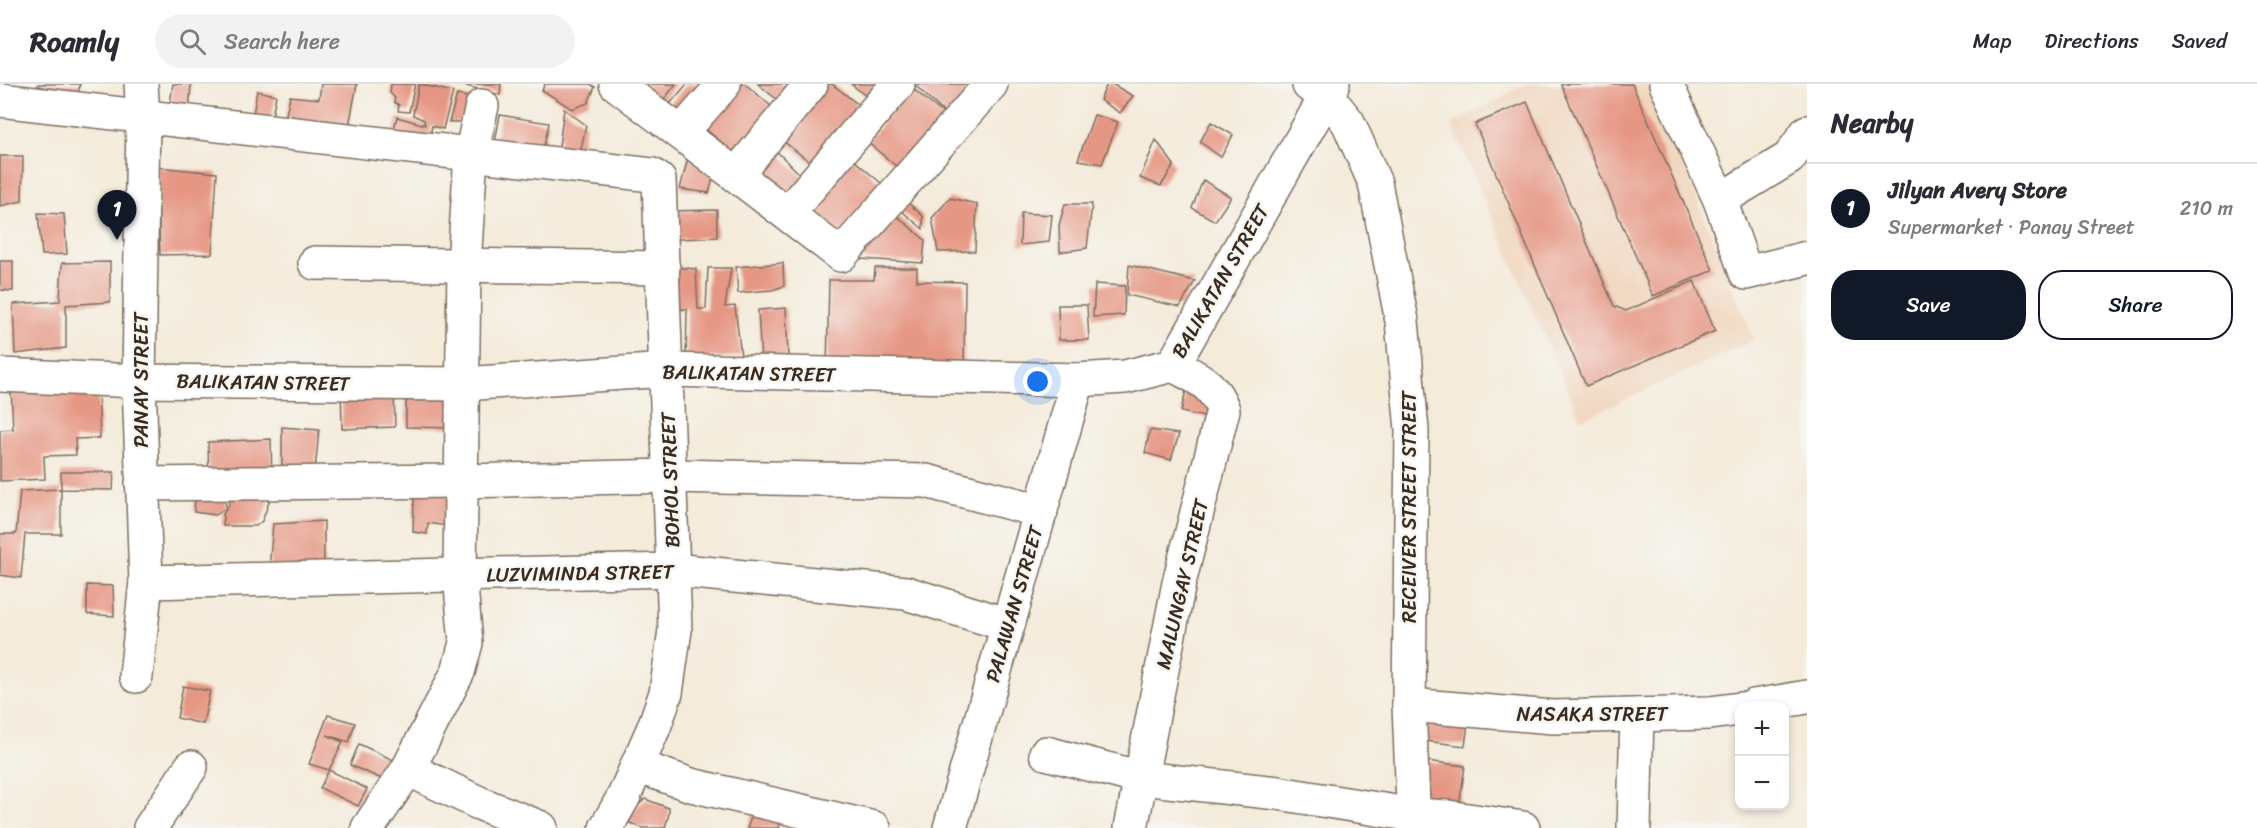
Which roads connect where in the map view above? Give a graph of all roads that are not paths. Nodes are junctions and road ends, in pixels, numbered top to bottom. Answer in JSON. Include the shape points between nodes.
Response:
{"nodes":[{"id":1,"x":141,"y":84,"type":"edge"},
{"id":2,"x":724,"y":84,"type":"edge"},
{"id":3,"x":811,"y":84,"type":"edge"},
{"id":4,"x":898,"y":84,"type":"edge"},
{"id":5,"x":991,"y":84,"type":"edge"},
{"id":6,"x":1666,"y":84,"type":"edge"},
{"id":7,"x":629,"y":88,"type":"edge"},
{"id":8,"x":1322,"y":88,"type":"edge"},
{"id":9,"x":0,"y":100,"type":"edge"},
{"id":10,"x":482,"y":106,"type":"dead end"},
{"id":11,"x":143,"y":116,"type":"junction"},
{"id":12,"x":1807,"y":132,"type":"edge"},
{"id":13,"x":681,"y":133,"type":"junction"},
{"id":14,"x":471,"y":154,"type":"junction"},
{"id":15,"x":736,"y":175,"type":"junction"},
{"id":16,"x":1720,"y":200,"type":"junction"},
{"id":17,"x":787,"y":214,"type":"junction"},
{"id":18,"x":1807,"y":258,"type":"edge"},
{"id":19,"x":315,"y":263,"type":"dead end"},
{"id":20,"x":464,"y":265,"type":"junction"},
{"id":21,"x":663,"y":268,"type":"junction"},
{"id":22,"x":1173,"y":365,"type":"junction"},
{"id":23,"x":666,"y":370,"type":"junction"},
{"id":24,"x":0,"y":375,"type":"edge"},
{"id":25,"x":1078,"y":380,"type":"junction"},
{"id":26,"x":139,"y":381,"type":"junction"},
{"id":27,"x":464,"y":384,"type":"junction"},
{"id":28,"x":670,"y":476,"type":"junction"},
{"id":29,"x":462,"y":481,"type":"junction"},
{"id":30,"x":142,"y":484,"type":"junction"},
{"id":31,"x":1041,"y":510,"type":"junction"},
{"id":32,"x":673,"y":570,"type":"junction"},
{"id":33,"x":460,"y":575,"type":"junction"},
{"id":34,"x":146,"y":582,"type":"junction"},
{"id":35,"x":1008,"y":625,"type":"junction"},
{"id":36,"x":136,"y":676,"type":"dead end"},
{"id":37,"x":1807,"y":697,"type":"edge"},
{"id":38,"x":1778,"y":702,"type":"edge"},
{"id":39,"x":1409,"y":705,"type":"junction"},
{"id":40,"x":1735,"y":710,"type":"edge"},
{"id":41,"x":1637,"y":716,"type":"junction"},
{"id":42,"x":1046,"y":753,"type":"dead end"},
{"id":43,"x":637,"y":766,"type":"junction"},
{"id":44,"x":191,"y":767,"type":"dead end"},
{"id":45,"x":408,"y":769,"type":"junction"},
{"id":46,"x":1141,"y":778,"type":"junction"},
{"id":47,"x":1414,"y":821,"type":"edge"},
{"id":48,"x":150,"y":828,"type":"edge"},
{"id":49,"x":368,"y":828,"type":"edge"},
{"id":50,"x":542,"y":828,"type":"edge"},
{"id":51,"x":606,"y":828,"type":"edge"},
{"id":52,"x":874,"y":828,"type":"edge"},
{"id":53,"x":950,"y":828,"type":"edge"},
{"id":54,"x":1131,"y":828,"type":"edge"},
{"id":55,"x":1523,"y":828,"type":"edge"},
{"id":56,"x":1634,"y":828,"type":"edge"}],
"edges":[{"from":1,"to":11,"type":"street","name":"PANAY STREET"},
{"from":2,"to":13,"type":"street"},
{"from":3,"to":15,"type":"street"},
{"from":4,"to":17,"type":"street"},
{"from":5,"to":17,"type":"street","via":[[841,255]]},
{"from":6,"to":16,"type":"street"},
{"from":7,"to":13,"type":"street"},
{"from":8,"to":22,"type":"street","name":"BALIKATAN STREET"},
{"from":8,"to":39,"type":"street","name":"RECEIVER STREET STREET","via":[[1348,122],[1375,183],[1402,321],[1412,430]]},
{"from":9,"to":11,"type":"street","name":"BOHOL STREET"},
{"from":10,"to":14,"type":"street"},
{"from":11,"to":14,"type":"street","name":"BOHOL STREET"},
{"from":11,"to":26,"type":"street","name":"PANAY STREET"},
{"from":12,"to":16,"type":"street","via":[[1789,158]]},
{"from":13,"to":15,"type":"street"},
{"from":14,"to":20,"type":"street"},
{"from":14,"to":21,"type":"street","name":"BOHOL STREET","via":[[652,175],[661,188]]},
{"from":15,"to":17,"type":"street"},
{"from":16,"to":18,"type":"street","via":[[1746,273]]},
{"from":19,"to":20,"type":"street"},
{"from":20,"to":21,"type":"street"},
{"from":20,"to":27,"type":"street"},
{"from":21,"to":23,"type":"street","name":"BOHOL STREET"},
{"from":22,"to":25,"type":"street","name":"BALIKATAN STREET","via":[[1125,377]]},
{"from":22,"to":46,"type":"street","name":"MALUNGAY STREET","via":[[1218,394],[1223,410],[1179,583]]},
{"from":23,"to":25,"type":"street","name":"BALIKATAN STREET"},
{"from":23,"to":27,"type":"street","name":"BALIKATAN STREET"},
{"from":23,"to":28,"type":"street","name":"BOHOL STREET"},
{"from":24,"to":26,"type":"street","name":"BALIKATAN STREET"},
{"from":25,"to":31,"type":"street","name":"PALAWAN STREET"},
{"from":26,"to":27,"type":"street","name":"BALIKATAN STREET"},
{"from":26,"to":30,"type":"street","name":"PANAY STREET"},
{"from":27,"to":29,"type":"street"},
{"from":28,"to":29,"type":"street"},
{"from":28,"to":31,"type":"street","via":[[926,481]]},
{"from":28,"to":32,"type":"street","name":"BOHOL STREET"},
{"from":29,"to":30,"type":"street"},
{"from":29,"to":33,"type":"street"},
{"from":30,"to":34,"type":"street","name":"PANAY STREET"},
{"from":31,"to":35,"type":"street","name":"PALAWAN STREET"},
{"from":32,"to":33,"type":"street","name":"LUZVIMINDA STREET"},
{"from":32,"to":35,"type":"street","name":"LUZVIMINDA STREET","via":[[906,593]]},
{"from":32,"to":43,"type":"street","name":"BOHOL STREET","via":[[675,630],[666,693]]},
{"from":33,"to":34,"type":"street","name":"LUZVIMINDA STREET"},
{"from":33,"to":45,"type":"street","via":[[466,643],[458,672]]},
{"from":34,"to":36,"type":"street","name":"PANAY STREET"},
{"from":35,"to":53,"type":"street","name":"PALAWAN STREET"},
{"from":37,"to":38,"type":"street"},
{"from":39,"to":41,"type":"street","name":"NASAKA STREET","via":[[1553,717]]},
{"from":39,"to":47,"type":"street","name":"RECEIVER STREET STREET"},
{"from":40,"to":41,"type":"street","name":"NASAKA STREET"},
{"from":41,"to":56,"type":"street"},
{"from":42,"to":46,"type":"street"},
{"from":43,"to":51,"type":"street","name":"BOHOL STREET"},
{"from":43,"to":52,"type":"street","via":[[691,785]]},
{"from":44,"to":48,"type":"street"},
{"from":45,"to":49,"type":"street"},
{"from":45,"to":50,"type":"street"},
{"from":46,"to":47,"type":"street","via":[[1278,793]]},
{"from":46,"to":54,"type":"street","name":"MALUNGAY STREET"},
{"from":47,"to":55,"type":"street","via":[[1448,817]]}]}
